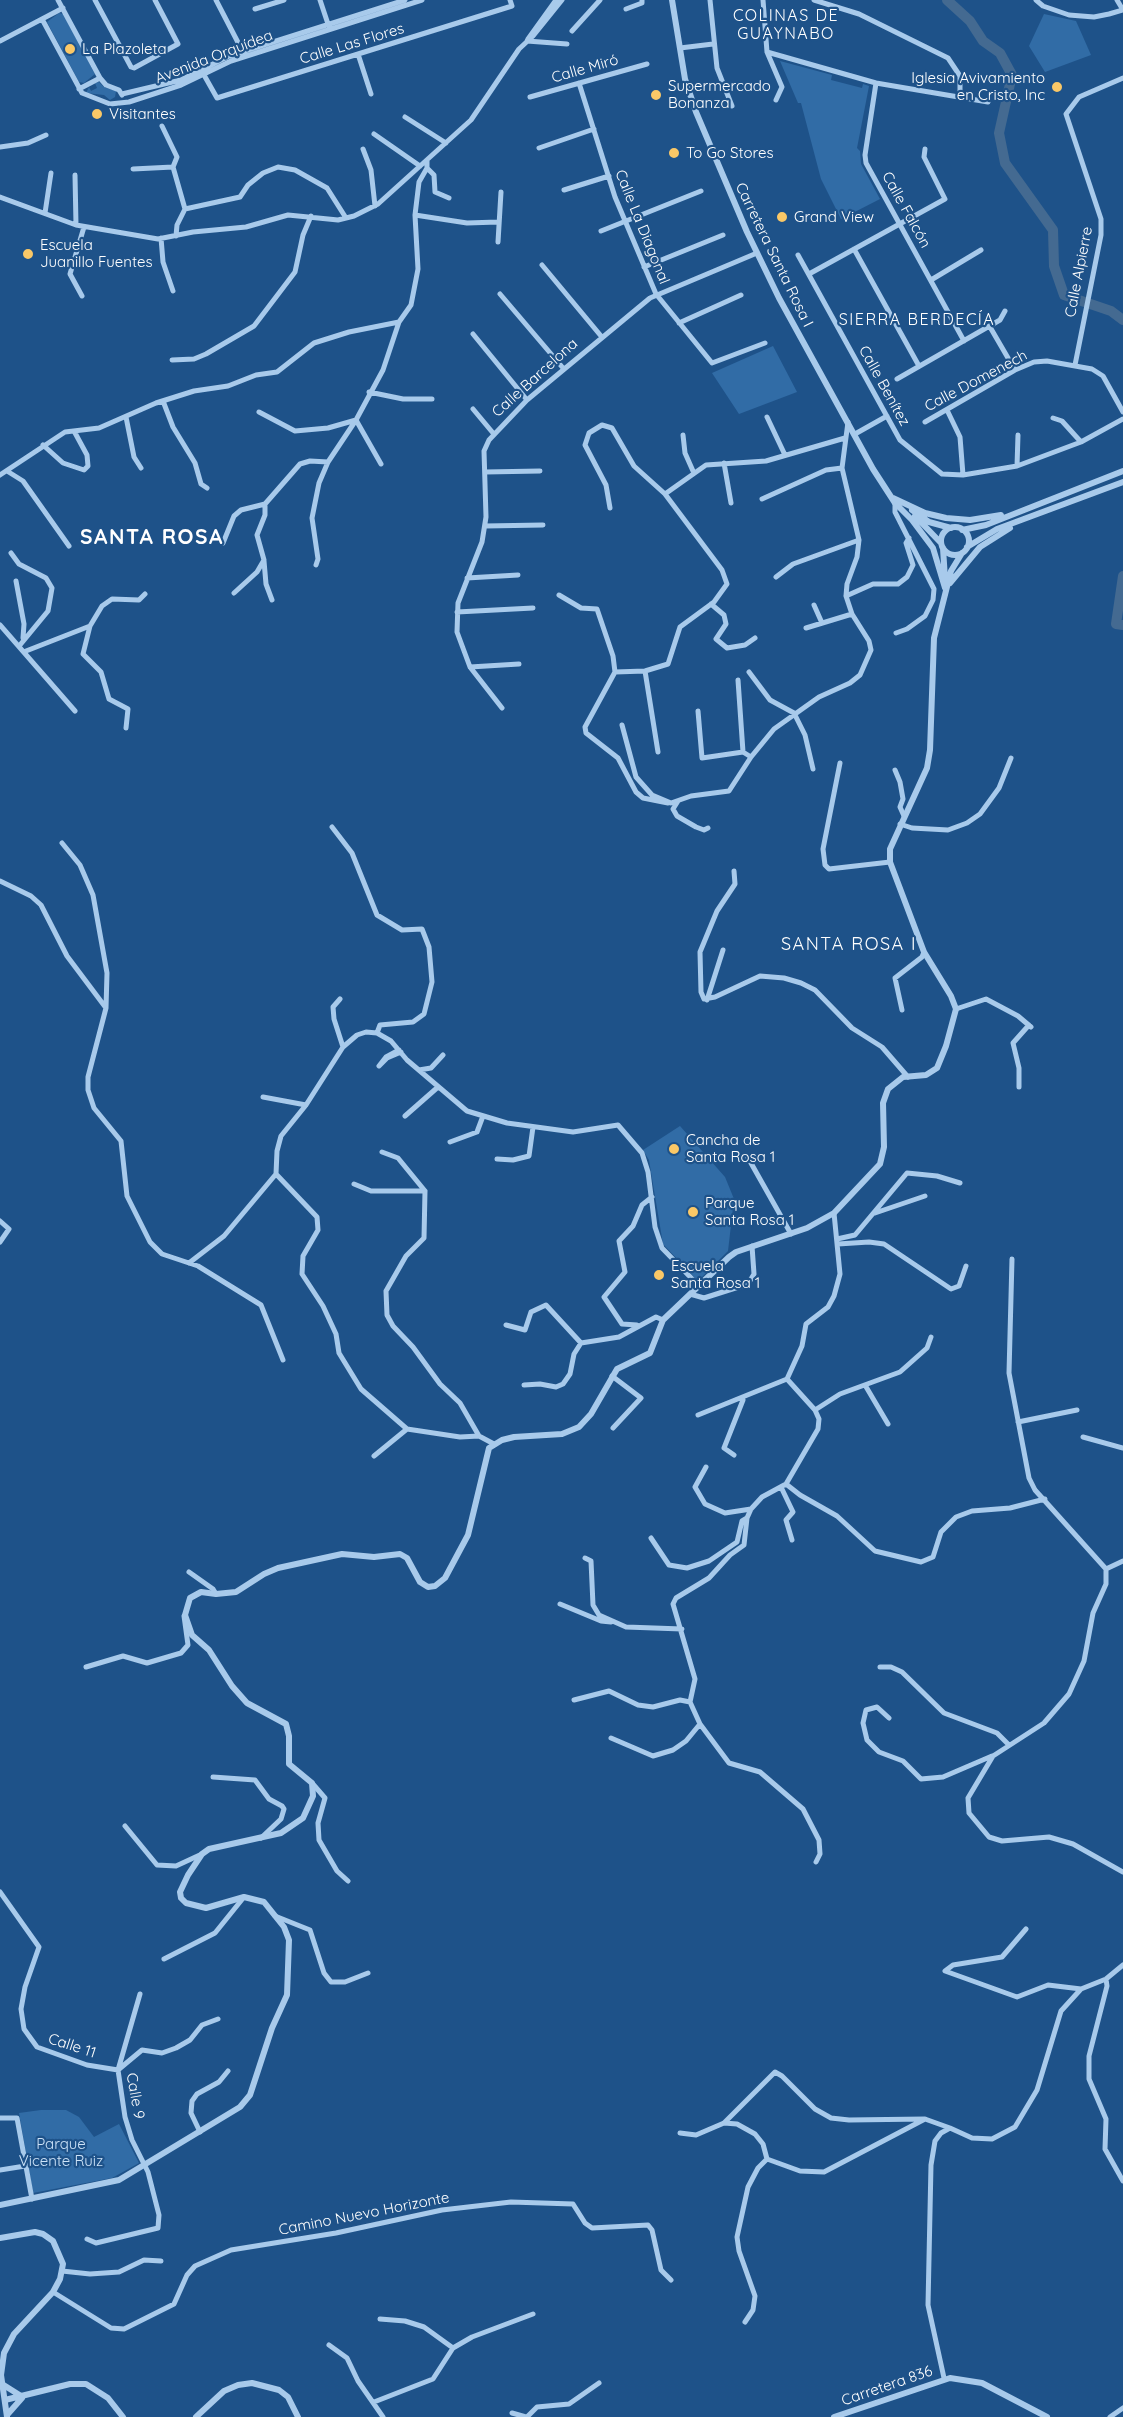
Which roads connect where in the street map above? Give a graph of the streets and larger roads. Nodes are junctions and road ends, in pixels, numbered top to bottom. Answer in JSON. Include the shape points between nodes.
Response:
{"nodes":[{"id":1,"x":58,"y":0,"type":"edge"},
{"id":2,"x":95,"y":0,"type":"edge"},
{"id":3,"x":155,"y":0,"type":"edge"},
{"id":4,"x":216,"y":0,"type":"edge"},
{"id":5,"x":284,"y":0,"type":"edge"},
{"id":6,"x":320,"y":0,"type":"edge"},
{"id":7,"x":422,"y":0,"type":"edge"},
{"id":8,"x":510,"y":0,"type":"edge"},
{"id":9,"x":556,"y":0,"type":"edge"},
{"id":10,"x":562,"y":0,"type":"edge"},
{"id":11,"x":600,"y":0,"type":"edge"},
{"id":12,"x":642,"y":0,"type":"edge"},
{"id":13,"x":674,"y":0,"type":"edge"},
{"id":14,"x":710,"y":0,"type":"edge"},
{"id":15,"x":763,"y":0,"type":"edge"},
{"id":16,"x":814,"y":0,"type":"edge"},
{"id":17,"x":1036,"y":0,"type":"edge"},
{"id":18,"x":1117,"y":0,"type":"edge"},
{"id":19,"x":408,"y":1,"type":"edge"},
{"id":20,"x":63,"y":8,"type":"junction"},
{"id":21,"x":255,"y":9,"type":"dead end"},
{"id":22,"x":626,"y":9,"type":"dead end"},
{"id":23,"x":1123,"y":10,"type":"edge"},
{"id":24,"x":42,"y":19,"type":"junction"},
{"id":25,"x":329,"y":26,"type":"junction"},
{"id":26,"x":572,"y":31,"type":"dead end"},
{"id":27,"x":527,"y":40,"type":"junction"},
{"id":28,"x":0,"y":41,"type":"edge"},
{"id":29,"x":567,"y":44,"type":"dead end"},
{"id":30,"x":713,"y":44,"type":"junction"},
{"id":31,"x":680,"y":48,"type":"junction"},
{"id":32,"x":767,"y":52,"type":"junction"},
{"id":33,"x":244,"y":54,"type":"junction"},
{"id":34,"x":358,"y":54,"type":"junction"},
{"id":35,"x":646,"y":64,"type":"dead end"},
{"id":36,"x":204,"y":75,"type":"junction"},
{"id":37,"x":100,"y":78,"type":"junction"},
{"id":38,"x":1123,"y":78,"type":"edge"},
{"id":39,"x":876,"y":82,"type":"junction"},
{"id":40,"x":579,"y":83,"type":"junction"},
{"id":41,"x":79,"y":89,"type":"junction"},
{"id":42,"x":122,"y":94,"type":"junction"},
{"id":43,"x":371,"y":94,"type":"dead end"},
{"id":44,"x":530,"y":97,"type":"dead end"},
{"id":45,"x":960,"y":98,"type":"junction"},
{"id":46,"x":776,"y":100,"type":"dead end"},
{"id":47,"x":118,"y":101,"type":"junction"},
{"id":48,"x":988,"y":102,"type":"dead end"},
{"id":49,"x":732,"y":106,"type":"dead end"},
{"id":50,"x":405,"y":117,"type":"dead end"},
{"id":51,"x":162,"y":126,"type":"dead end"},
{"id":52,"x":594,"y":129,"type":"junction"},
{"id":53,"x":374,"y":134,"type":"dead end"},
{"id":54,"x":46,"y":135,"type":"dead end"},
{"id":55,"x":446,"y":143,"type":"junction"},
{"id":56,"x":0,"y":147,"type":"edge"},
{"id":57,"x":539,"y":148,"type":"dead end"},
{"id":58,"x":925,"y":148,"type":"dead end"},
{"id":59,"x":363,"y":149,"type":"dead end"},
{"id":60,"x":427,"y":160,"type":"junction"},
{"id":61,"x":420,"y":166,"type":"junction"},
{"id":62,"x":173,"y":167,"type":"junction"},
{"id":63,"x":427,"y":168,"type":"junction"},
{"id":64,"x":132,"y":169,"type":"dead end"},
{"id":65,"x":51,"y":173,"type":"dead end"},
{"id":66,"x":75,"y":175,"type":"dead end"},
{"id":67,"x":609,"y":176,"type":"junction"},
{"id":68,"x":564,"y":190,"type":"dead end"},
{"id":69,"x":701,"y":191,"type":"dead end"},
{"id":70,"x":501,"y":192,"type":"dead end"},
{"id":71,"x":0,"y":197,"type":"edge"},
{"id":72,"x":449,"y":198,"type":"dead end"},
{"id":73,"x":375,"y":206,"type":"junction"},
{"id":74,"x":185,"y":209,"type":"junction"},
{"id":75,"x":45,"y":213,"type":"junction"},
{"id":76,"x":415,"y":215,"type":"junction"},
{"id":77,"x":311,"y":216,"type":"junction"},
{"id":78,"x":346,"y":218,"type":"junction"},
{"id":79,"x":625,"y":221,"type":"junction"},
{"id":80,"x":498,"y":222,"type":"junction"},
{"id":81,"x":900,"y":224,"type":"junction"},
{"id":82,"x":76,"y":225,"type":"junction"},
{"id":83,"x":84,"y":227,"type":"junction"},
{"id":84,"x":601,"y":231,"type":"dead end"},
{"id":85,"x":723,"y":235,"type":"dead end"},
{"id":86,"x":176,"y":237,"type":"junction"},
{"id":87,"x":160,"y":238,"type":"junction"},
{"id":88,"x":498,"y":242,"type":"dead end"},
{"id":89,"x":854,"y":249,"type":"junction"},
{"id":90,"x":981,"y":250,"type":"dead end"},
{"id":91,"x":757,"y":253,"type":"junction"},
{"id":92,"x":798,"y":255,"type":"dead end"},
{"id":93,"x":542,"y":265,"type":"dead end"},
{"id":94,"x":644,"y":267,"type":"junction"},
{"id":95,"x":809,"y":274,"type":"junction"},
{"id":96,"x":931,"y":280,"type":"junction"},
{"id":97,"x":173,"y":291,"type":"dead end"},
{"id":98,"x":500,"y":294,"type":"dead end"},
{"id":99,"x":656,"y":294,"type":"junction"},
{"id":100,"x":741,"y":295,"type":"dead end"},
{"id":101,"x":82,"y":296,"type":"dead end"},
{"id":102,"x":1005,"y":311,"type":"dead end"},
{"id":103,"x":399,"y":322,"type":"junction"},
{"id":104,"x":679,"y":323,"type":"junction"},
{"id":105,"x":990,"y":327,"type":"junction"},
{"id":106,"x":473,"y":334,"type":"dead end"},
{"id":107,"x":601,"y":336,"type":"junction"},
{"id":108,"x":964,"y":341,"type":"junction"},
{"id":109,"x":765,"y":343,"type":"dead end"},
{"id":110,"x":172,"y":360,"type":"dead end"},
{"id":111,"x":1075,"y":365,"type":"junction"},
{"id":112,"x":919,"y":366,"type":"junction"},
{"id":113,"x":563,"y":368,"type":"junction"},
{"id":114,"x":1015,"y":370,"type":"junction"},
{"id":115,"x":897,"y":379,"type":"dead end"},
{"id":116,"x":369,"y":392,"type":"junction"},
{"id":117,"x":432,"y":399,"type":"dead end"},
{"id":118,"x":527,"y":399,"type":"junction"},
{"id":119,"x":163,"y":401,"type":"junction"},
{"id":120,"x":473,"y":409,"type":"dead end"},
{"id":121,"x":947,"y":410,"type":"junction"},
{"id":122,"x":259,"y":412,"type":"dead end"},
{"id":123,"x":1123,"y":412,"type":"edge"},
{"id":124,"x":887,"y":416,"type":"junction"},
{"id":125,"x":126,"y":417,"type":"junction"},
{"id":126,"x":767,"y":417,"type":"dead end"},
{"id":127,"x":1053,"y":418,"type":"dead end"},
{"id":128,"x":1123,"y":419,"type":"edge"},
{"id":129,"x":356,"y":420,"type":"junction"},
{"id":130,"x":848,"y":422,"type":"junction"},
{"id":131,"x":924,"y":422,"type":"dead end"},
{"id":132,"x":74,"y":431,"type":"junction"},
{"id":133,"x":494,"y":433,"type":"junction"},
{"id":134,"x":855,"y":434,"type":"junction"},
{"id":135,"x":683,"y":435,"type":"dead end"},
{"id":136,"x":1018,"y":435,"type":"dead end"},
{"id":137,"x":845,"y":438,"type":"junction"},
{"id":138,"x":1082,"y":442,"type":"junction"},
{"id":139,"x":43,"y":445,"type":"junction"},
{"id":140,"x":785,"y":455,"type":"junction"},
{"id":141,"x":328,"y":462,"type":"junction"},
{"id":142,"x":724,"y":463,"type":"junction"},
{"id":143,"x":381,"y":464,"type":"dead end"},
{"id":144,"x":1017,"y":466,"type":"junction"},
{"id":145,"x":141,"y":468,"type":"dead end"},
{"id":146,"x":842,"y":468,"type":"junction"},
{"id":147,"x":7,"y":471,"type":"junction"},
{"id":148,"x":540,"y":471,"type":"dead end"},
{"id":149,"x":693,"y":471,"type":"junction"},
{"id":150,"x":1123,"y":471,"type":"edge"},
{"id":151,"x":485,"y":472,"type":"junction"},
{"id":152,"x":0,"y":475,"type":"edge"},
{"id":153,"x":963,"y":475,"type":"junction"},
{"id":154,"x":1123,"y":482,"type":"edge"},
{"id":155,"x":207,"y":488,"type":"dead end"},
{"id":156,"x":665,"y":494,"type":"junction"},
{"id":157,"x":762,"y":499,"type":"dead end"},
{"id":158,"x":894,"y":500,"type":"junction"},
{"id":159,"x":731,"y":503,"type":"dead end"},
{"id":160,"x":265,"y":504,"type":"junction"},
{"id":161,"x":610,"y":508,"type":"dead end"},
{"id":162,"x":1014,"y":513,"type":"junction"},
{"id":163,"x":1018,"y":523,"type":"junction"},
{"id":164,"x":543,"y":525,"type":"dead end"},
{"id":165,"x":484,"y":526,"type":"junction"},
{"id":166,"x":951,"y":528,"type":"junction"},
{"id":167,"x":962,"y":530,"type":"junction"},
{"id":168,"x":909,"y":538,"type":"junction"},
{"id":169,"x":859,"y":540,"type":"junction"},
{"id":170,"x":223,"y":543,"type":"dead end"},
{"id":171,"x":942,"y":545,"type":"junction"},
{"id":172,"x":69,"y":546,"type":"dead end"},
{"id":173,"x":967,"y":547,"type":"junction"},
{"id":174,"x":11,"y":553,"type":"dead end"},
{"id":175,"x":962,"y":553,"type":"junction"},
{"id":176,"x":264,"y":560,"type":"junction"},
{"id":177,"x":316,"y":565,"type":"dead end"},
{"id":178,"x":518,"y":575,"type":"dead end"},
{"id":179,"x":776,"y":577,"type":"dead end"},
{"id":180,"x":467,"y":578,"type":"junction"},
{"id":181,"x":16,"y":581,"type":"dead end"},
{"id":182,"x":946,"y":592,"type":"junction"},
{"id":183,"x":234,"y":593,"type":"dead end"},
{"id":184,"x":145,"y":594,"type":"dead end"},
{"id":185,"x":559,"y":595,"type":"dead end"},
{"id":186,"x":846,"y":596,"type":"junction"},
{"id":187,"x":272,"y":600,"type":"dead end"},
{"id":188,"x":711,"y":604,"type":"junction"},
{"id":189,"x":814,"y":605,"type":"dead end"},
{"id":190,"x":533,"y":608,"type":"dead end"},
{"id":191,"x":458,"y":612,"type":"junction"},
{"id":192,"x":852,"y":614,"type":"junction"},
{"id":193,"x":822,"y":623,"type":"junction"},
{"id":194,"x":0,"y":625,"type":"edge"},
{"id":195,"x":90,"y":626,"type":"junction"},
{"id":196,"x":806,"y":628,"type":"dead end"},
{"id":197,"x":896,"y":633,"type":"dead end"},
{"id":198,"x":755,"y":638,"type":"dead end"},
{"id":199,"x":20,"y":645,"type":"junction"},
{"id":200,"x":26,"y":651,"type":"junction"},
{"id":201,"x":519,"y":664,"type":"dead end"},
{"id":202,"x":470,"y":667,"type":"junction"},
{"id":203,"x":645,"y":671,"type":"junction"},
{"id":204,"x":615,"y":672,"type":"junction"},
{"id":205,"x":749,"y":672,"type":"dead end"},
{"id":206,"x":738,"y":680,"type":"dead end"},
{"id":207,"x":502,"y":708,"type":"dead end"},
{"id":208,"x":75,"y":711,"type":"dead end"},
{"id":209,"x":698,"y":711,"type":"dead end"},
{"id":210,"x":794,"y":713,"type":"junction"},
{"id":211,"x":622,"y":725,"type":"dead end"},
{"id":212,"x":126,"y":728,"type":"dead end"},
{"id":213,"x":658,"y":752,"type":"dead end"},
{"id":214,"x":743,"y":752,"type":"junction"},
{"id":215,"x":751,"y":756,"type":"junction"},
{"id":216,"x":1011,"y":758,"type":"dead end"},
{"id":217,"x":840,"y":763,"type":"dead end"},
{"id":218,"x":813,"y":770,"type":"dead end"},
{"id":219,"x":896,"y":770,"type":"dead end"},
{"id":220,"x":678,"y":801,"type":"junction"},
{"id":221,"x":671,"y":803,"type":"junction"},
{"id":222,"x":904,"y":816,"type":"junction"},
{"id":223,"x":900,"y":824,"type":"junction"},
{"id":224,"x":332,"y":827,"type":"dead end"},
{"id":225,"x":708,"y":828,"type":"dead end"},
{"id":226,"x":62,"y":843,"type":"dead end"},
{"id":227,"x":890,"y":862,"type":"junction"},
{"id":228,"x":734,"y":870,"type":"dead end"},
{"id":229,"x":0,"y":881,"type":"edge"},
{"id":230,"x":723,"y":950,"type":"dead end"},
{"id":231,"x":924,"y":952,"type":"junction"},
{"id":232,"x":340,"y":999,"type":"dead end"},
{"id":233,"x":707,"y":1000,"type":"junction"},
{"id":234,"x":106,"y":1008,"type":"junction"},
{"id":235,"x":956,"y":1009,"type":"junction"},
{"id":236,"x":902,"y":1010,"type":"dead end"},
{"id":237,"x":377,"y":1033,"type":"junction"},
{"id":238,"x":343,"y":1047,"type":"junction"},
{"id":239,"x":443,"y":1055,"type":"dead end"},
{"id":240,"x":419,"y":1070,"type":"junction"},
{"id":241,"x":908,"y":1077,"type":"junction"},
{"id":242,"x":438,"y":1087,"type":"junction"},
{"id":243,"x":1019,"y":1087,"type":"dead end"},
{"id":244,"x":262,"y":1097,"type":"dead end"},
{"id":245,"x":306,"y":1106,"type":"junction"},
{"id":246,"x":405,"y":1116,"type":"dead end"},
{"id":247,"x":483,"y":1116,"type":"junction"},
{"id":248,"x":533,"y":1128,"type":"junction"},
{"id":249,"x":450,"y":1142,"type":"dead end"},
{"id":250,"x":382,"y":1152,"type":"dead end"},
{"id":251,"x":747,"y":1156,"type":"dead end"},
{"id":252,"x":497,"y":1159,"type":"dead end"},
{"id":253,"x":276,"y":1174,"type":"junction"},
{"id":254,"x":354,"y":1184,"type":"dead end"},
{"id":255,"x":960,"y":1184,"type":"dead end"},
{"id":256,"x":425,"y":1191,"type":"junction"},
{"id":257,"x":925,"y":1196,"type":"dead end"},
{"id":258,"x":652,"y":1197,"type":"junction"},
{"id":259,"x":834,"y":1213,"type":"junction"},
{"id":260,"x":870,"y":1216,"type":"junction"},
{"id":261,"x":0,"y":1221,"type":"edge"},
{"id":262,"x":791,"y":1234,"type":"junction"},
{"id":263,"x":0,"y":1242,"type":"edge"},
{"id":264,"x":838,"y":1242,"type":"junction"},
{"id":265,"x":752,"y":1246,"type":"junction"},
{"id":266,"x":1012,"y":1259,"type":"dead end"},
{"id":267,"x":189,"y":1263,"type":"junction"},
{"id":268,"x":966,"y":1266,"type":"dead end"},
{"id":269,"x":699,"y":1286,"type":"junction"},
{"id":270,"x":690,"y":1294,"type":"junction"},
{"id":271,"x":663,"y":1320,"type":"junction"},
{"id":272,"x":642,"y":1324,"type":"junction"},
{"id":273,"x":506,"y":1326,"type":"dead end"},
{"id":274,"x":931,"y":1337,"type":"dead end"},
{"id":275,"x":581,"y":1343,"type":"junction"},
{"id":276,"x":283,"y":1360,"type":"dead end"},
{"id":277,"x":612,"y":1376,"type":"junction"},
{"id":278,"x":787,"y":1379,"type":"junction"},
{"id":279,"x":524,"y":1385,"type":"dead end"},
{"id":280,"x":865,"y":1385,"type":"junction"},
{"id":281,"x":743,"y":1399,"type":"junction"},
{"id":282,"x":815,"y":1410,"type":"junction"},
{"id":283,"x":1077,"y":1410,"type":"dead end"},
{"id":284,"x":698,"y":1415,"type":"dead end"},
{"id":285,"x":1018,"y":1422,"type":"junction"},
{"id":286,"x":888,"y":1424,"type":"dead end"},
{"id":287,"x":613,"y":1428,"type":"dead end"},
{"id":288,"x":407,"y":1429,"type":"junction"},
{"id":289,"x":479,"y":1436,"type":"junction"},
{"id":290,"x":1083,"y":1437,"type":"dead end"},
{"id":291,"x":494,"y":1444,"type":"junction"},
{"id":292,"x":1123,"y":1448,"type":"edge"},
{"id":293,"x":734,"y":1455,"type":"dead end"},
{"id":294,"x":374,"y":1456,"type":"dead end"},
{"id":295,"x":706,"y":1467,"type":"dead end"},
{"id":296,"x":784,"y":1486,"type":"junction"},
{"id":297,"x":1045,"y":1499,"type":"junction"},
{"id":298,"x":751,"y":1509,"type":"junction"},
{"id":299,"x":747,"y":1518,"type":"junction"},
{"id":300,"x":651,"y":1538,"type":"dead end"},
{"id":301,"x":792,"y":1540,"type":"dead end"},
{"id":302,"x":585,"y":1558,"type":"dead end"},
{"id":303,"x":1123,"y":1561,"type":"edge"},
{"id":304,"x":1106,"y":1569,"type":"junction"},
{"id":305,"x":189,"y":1572,"type":"dead end"},
{"id":306,"x":216,"y":1594,"type":"junction"},
{"id":307,"x":560,"y":1604,"type":"dead end"},
{"id":308,"x":185,"y":1615,"type":"junction"},
{"id":309,"x":612,"y":1621,"type":"junction"},
{"id":310,"x":682,"y":1629,"type":"junction"},
{"id":311,"x":86,"y":1667,"type":"dead end"},
{"id":312,"x":880,"y":1667,"type":"dead end"},
{"id":313,"x":574,"y":1700,"type":"dead end"},
{"id":314,"x":690,"y":1702,"type":"junction"},
{"id":315,"x":889,"y":1718,"type":"dead end"},
{"id":316,"x":700,"y":1724,"type":"junction"},
{"id":317,"x":611,"y":1738,"type":"dead end"},
{"id":318,"x":1008,"y":1744,"type":"junction"},
{"id":319,"x":993,"y":1756,"type":"junction"},
{"id":320,"x":213,"y":1777,"type":"dead end"},
{"id":321,"x":312,"y":1783,"type":"junction"},
{"id":322,"x":125,"y":1826,"type":"dead end"},
{"id":323,"x":261,"y":1839,"type":"junction"},
{"id":324,"x":202,"y":1854,"type":"junction"},
{"id":325,"x":816,"y":1862,"type":"dead end"},
{"id":326,"x":1123,"y":1872,"type":"edge"},
{"id":327,"x":348,"y":1881,"type":"dead end"},
{"id":328,"x":0,"y":1892,"type":"edge"},
{"id":329,"x":244,"y":1897,"type":"junction"},
{"id":330,"x":272,"y":1915,"type":"junction"},
{"id":331,"x":1026,"y":1929,"type":"dead end"},
{"id":332,"x":164,"y":1959,"type":"dead end"},
{"id":333,"x":1123,"y":1965,"type":"edge"},
{"id":334,"x":368,"y":1973,"type":"dead end"},
{"id":335,"x":1106,"y":1979,"type":"junction"},
{"id":336,"x":1081,"y":1989,"type":"junction"},
{"id":337,"x":141,"y":1994,"type":"dead end"},
{"id":338,"x":218,"y":2019,"type":"dead end"},
{"id":339,"x":118,"y":2070,"type":"junction"},
{"id":340,"x":228,"y":2071,"type":"dead end"},
{"id":341,"x":0,"y":2118,"type":"edge"},
{"id":342,"x":925,"y":2120,"type":"junction"},
{"id":343,"x":724,"y":2123,"type":"junction"},
{"id":344,"x":950,"y":2128,"type":"junction"},
{"id":345,"x":200,"y":2132,"type":"junction"},
{"id":346,"x":680,"y":2133,"type":"dead end"},
{"id":347,"x":767,"y":2159,"type":"junction"},
{"id":348,"x":24,"y":2166,"type":"junction"},
{"id":349,"x":145,"y":2166,"type":"junction"},
{"id":350,"x":0,"y":2170,"type":"edge"},
{"id":351,"x":1123,"y":2181,"type":"edge"},
{"id":352,"x":32,"y":2199,"type":"junction"},
{"id":353,"x":0,"y":2205,"type":"edge"},
{"id":354,"x":1,"y":2239,"type":"edge"},
{"id":355,"x":87,"y":2239,"type":"dead end"},
{"id":356,"x":161,"y":2260,"type":"dead end"},
{"id":357,"x":62,"y":2271,"type":"junction"},
{"id":358,"x":671,"y":2280,"type":"dead end"},
{"id":359,"x":53,"y":2292,"type":"junction"},
{"id":360,"x":533,"y":2314,"type":"dead end"},
{"id":361,"x":380,"y":2319,"type":"dead end"},
{"id":362,"x":745,"y":2322,"type":"dead end"},
{"id":363,"x":329,"y":2344,"type":"dead end"},
{"id":364,"x":453,"y":2348,"type":"junction"},
{"id":365,"x":944,"y":2378,"type":"junction"},
{"id":366,"x":599,"y":2383,"type":"dead end"},
{"id":367,"x":2,"y":2384,"type":"junction"},
{"id":368,"x":23,"y":2396,"type":"junction"},
{"id":369,"x":5,"y":2400,"type":"junction"},
{"id":370,"x":374,"y":2402,"type":"junction"},
{"id":371,"x":1123,"y":2408,"type":"edge"},
{"id":372,"x":512,"y":2413,"type":"dead end"},
{"id":373,"x":7,"y":2416,"type":"edge"},
{"id":374,"x":123,"y":2417,"type":"edge"},
{"id":375,"x":196,"y":2417,"type":"edge"},
{"id":376,"x":298,"y":2417,"type":"edge"},
{"id":377,"x":383,"y":2417,"type":"edge"},
{"id":378,"x":526,"y":2417,"type":"edge"},
{"id":379,"x":834,"y":2417,"type":"edge"},
{"id":380,"x":1047,"y":2417,"type":"edge"},
{"id":381,"x":1110,"y":2417,"type":"edge"}],
"edges":[{"from":1,"to":20,"type":"street"},
{"from":2,"to":3,"type":"street","via":[[131,67],[137,68],[177,42]]},
{"from":4,"to":33,"type":"street"},
{"from":5,"to":21,"type":"street"},
{"from":6,"to":25,"type":"street"},
{"from":7,"to":19,"type":"street","name":"Avenida Orquídea"},
{"from":8,"to":34,"type":"street","name":"Calle Las Flores","via":[[512,6]]},
{"from":9,"to":27,"type":"street"},
{"from":10,"to":27,"type":"street"},
{"from":11,"to":26,"type":"street"},
{"from":12,"to":22,"type":"street"},
{"from":13,"to":31,"type":"street","name":"Carretera Santa Rosa I"},
{"from":14,"to":30,"type":"street"},
{"from":15,"to":32,"type":"street"},
{"from":16,"to":45,"type":"street","via":[[859,14],[948,58],[960,76]]},
{"from":17,"to":23,"type":"street","via":[[1055,11],[1082,17]]},
{"from":18,"to":23,"type":"street"},
{"from":19,"to":25,"type":"street","name":"Avenida Orquídea"},
{"from":20,"to":24,"type":"street"},
{"from":20,"to":37,"type":"street"},
{"from":24,"to":28,"type":"street"},
{"from":24,"to":41,"type":"street"},
{"from":25,"to":33,"type":"street","name":"Avenida Orquídea"},
{"from":27,"to":29,"type":"street"},
{"from":27,"to":55,"type":"street","via":[[471,120]]},
{"from":30,"to":31,"type":"street"},
{"from":30,"to":49,"type":"street","via":[[717,68]]},
{"from":31,"to":91,"type":"street","name":"Carretera Santa Rosa I","via":[[696,112]]},
{"from":32,"to":39,"type":"street"},
{"from":32,"to":46,"type":"street","via":[[782,87]]},
{"from":33,"to":36,"type":"street","name":"Avenida Orquídea"},
{"from":33,"to":42,"type":"street","name":"Avenida Orquídea","via":[[188,78]]},
{"from":34,"to":36,"type":"street","name":"Calle Las Flores","via":[[217,98]]},
{"from":34,"to":43,"type":"street"},
{"from":35,"to":40,"type":"street","name":"Calle Miró"},
{"from":36,"to":47,"type":"street","name":"Avenida Orquídea","via":[[129,102]]},
{"from":37,"to":41,"type":"street"},
{"from":37,"to":42,"type":"street"},
{"from":38,"to":111,"type":"street","name":"Calle Alpierre","via":[[1079,97],[1066,114],[1101,219]]},
{"from":39,"to":45,"type":"street"},
{"from":39,"to":81,"type":"street","name":"Calle Falcón","via":[[866,163]]},
{"from":40,"to":44,"type":"street","name":"Calle Miró"},
{"from":40,"to":52,"type":"street","name":"Calle La Diagonal"},
{"from":41,"to":47,"type":"street","name":"Avenida Orquídea","via":[[85,96],[108,104]]},
{"from":42,"to":47,"type":"street"},
{"from":45,"to":48,"type":"street"},
{"from":50,"to":55,"type":"street"},
{"from":51,"to":62,"type":"street","via":[[177,157]]},
{"from":52,"to":57,"type":"street"},
{"from":52,"to":67,"type":"street","name":"Calle La Diagonal"},
{"from":53,"to":61,"type":"street"},
{"from":54,"to":56,"type":"street","via":[[28,143]]},
{"from":55,"to":60,"type":"street"},
{"from":58,"to":81,"type":"street","via":[[924,157],[945,199]]},
{"from":59,"to":73,"type":"street","via":[[371,170]]},
{"from":60,"to":61,"type":"street"},
{"from":60,"to":63,"type":"street"},
{"from":61,"to":73,"type":"street"},
{"from":62,"to":64,"type":"street"},
{"from":62,"to":74,"type":"street"},
{"from":63,"to":72,"type":"street","via":[[434,175],[435,192]]},
{"from":63,"to":76,"type":"street","via":[[420,177]]},
{"from":65,"to":75,"type":"street"},
{"from":66,"to":82,"type":"street"},
{"from":67,"to":68,"type":"street"},
{"from":67,"to":79,"type":"street","name":"Calle La Diagonal"},
{"from":69,"to":79,"type":"street"},
{"from":70,"to":80,"type":"street"},
{"from":71,"to":75,"type":"street"},
{"from":73,"to":78,"type":"street"},
{"from":74,"to":78,"type":"street","via":[[240,197],[256,178],[278,167],[295,170],[327,188]]},
{"from":74,"to":86,"type":"street"},
{"from":75,"to":82,"type":"street"},
{"from":76,"to":80,"type":"street","via":[[467,223]]},
{"from":76,"to":103,"type":"street","via":[[418,269],[411,305]]},
{"from":77,"to":78,"type":"street"},
{"from":77,"to":86,"type":"street","via":[[288,215],[246,227]]},
{"from":77,"to":110,"type":"street","via":[[295,272],[254,326],[194,359]]},
{"from":79,"to":84,"type":"street"},
{"from":79,"to":94,"type":"street","name":"Calle La Diagonal"},
{"from":80,"to":88,"type":"street"},
{"from":81,"to":89,"type":"street"},
{"from":81,"to":96,"type":"street","name":"Calle Falcón"},
{"from":82,"to":83,"type":"street"},
{"from":83,"to":87,"type":"street"},
{"from":83,"to":101,"type":"street","via":[[70,274]]},
{"from":85,"to":94,"type":"street"},
{"from":86,"to":87,"type":"street"},
{"from":87,"to":97,"type":"street"},
{"from":89,"to":95,"type":"street"},
{"from":89,"to":112,"type":"street"},
{"from":90,"to":96,"type":"street"},
{"from":91,"to":99,"type":"street","name":"Calle Barcelona"},
{"from":91,"to":130,"type":"street","name":"Carretera Santa Rosa I"},
{"from":92,"to":95,"type":"street","name":"Calle Benítez"},
{"from":93,"to":107,"type":"street"},
{"from":94,"to":99,"type":"street","name":"Calle La Diagonal"},
{"from":95,"to":124,"type":"street","name":"Calle Benítez"},
{"from":96,"to":108,"type":"street","name":"Calle Falcón"},
{"from":98,"to":113,"type":"street"},
{"from":99,"to":104,"type":"street","name":"Calle La Diagonal"},
{"from":99,"to":107,"type":"street","name":"Calle Barcelona"},
{"from":100,"to":104,"type":"street"},
{"from":102,"to":105,"type":"street"},
{"from":103,"to":116,"type":"street","via":[[383,370]]},
{"from":103,"to":119,"type":"street","via":[[314,343],[277,372]]},
{"from":104,"to":109,"type":"street","name":"Calle La Diagonal","via":[[712,363]]},
{"from":105,"to":108,"type":"street"},
{"from":105,"to":114,"type":"street"},
{"from":106,"to":118,"type":"street"},
{"from":107,"to":113,"type":"street","name":"Calle Barcelona"},
{"from":108,"to":112,"type":"street"},
{"from":111,"to":114,"type":"street","name":"Calle Domenech","via":[[1034,362]]},
{"from":111,"to":123,"type":"street","via":[[1103,376]]},
{"from":112,"to":115,"type":"street"},
{"from":113,"to":118,"type":"street","name":"Calle Barcelona"},
{"from":114,"to":121,"type":"street","name":"Calle Domenech"},
{"from":116,"to":117,"type":"street","via":[[403,399]]},
{"from":116,"to":129,"type":"street"},
{"from":118,"to":133,"type":"street","name":"Calle Barcelona"},
{"from":119,"to":125,"type":"street"},
{"from":119,"to":155,"type":"street","via":[[173,427],[195,463],[201,484]]},
{"from":120,"to":133,"type":"street"},
{"from":121,"to":131,"type":"street","name":"Calle Domenech"},
{"from":121,"to":153,"type":"street","via":[[960,437]]},
{"from":122,"to":129,"type":"street","via":[[295,431]]},
{"from":124,"to":134,"type":"street"},
{"from":124,"to":153,"type":"street","name":"Calle Benítez","via":[[900,440],[935,469],[947,475]]},
{"from":125,"to":132,"type":"street","via":[[99,428]]},
{"from":125,"to":145,"type":"street","via":[[134,457]]},
{"from":126,"to":140,"type":"street"},
{"from":127,"to":138,"type":"street","via":[[1062,421]]},
{"from":128,"to":138,"type":"street","name":"Calle Benítez"},
{"from":129,"to":141,"type":"street"},
{"from":129,"to":143,"type":"street"},
{"from":130,"to":134,"type":"street","name":"Carretera Santa Rosa I"},
{"from":130,"to":137,"type":"street"},
{"from":132,"to":139,"type":"street"},
{"from":132,"to":139,"type":"street","via":[[87,455],[88,466],[84,470],[63,462]]},
{"from":133,"to":151,"type":"street","name":"Calle Barcelona","via":[[484,451]]},
{"from":134,"to":158,"type":"street","name":"Carretera Santa Rosa I"},
{"from":135,"to":149,"type":"street"},
{"from":136,"to":144,"type":"street"},
{"from":137,"to":140,"type":"street"},
{"from":137,"to":146,"type":"street"},
{"from":138,"to":144,"type":"street","name":"Calle Benítez"},
{"from":139,"to":147,"type":"street"},
{"from":140,"to":142,"type":"street","via":[[766,461]]},
{"from":141,"to":160,"type":"street","via":[[300,464]]},
{"from":141,"to":177,"type":"street","via":[[312,518]]},
{"from":142,"to":149,"type":"street"},
{"from":142,"to":159,"type":"street"},
{"from":144,"to":153,"type":"street","name":"Calle Benítez"},
{"from":146,"to":157,"type":"street"},
{"from":146,"to":169,"type":"street"},
{"from":147,"to":152,"type":"street"},
{"from":147,"to":172,"type":"street","via":[[23,481]]},
{"from":148,"to":151,"type":"street"},
{"from":149,"to":156,"type":"street"},
{"from":150,"to":162,"type":"street"},
{"from":151,"to":165,"type":"street","name":"Calle Barcelona"},
{"from":154,"to":163,"type":"street"},
{"from":156,"to":161,"type":"street","via":[[634,466],[612,428],[602,425],[589,433],[585,445],[606,485]]},
{"from":156,"to":188,"type":"street","via":[[722,570],[727,584]]},
{"from":158,"to":162,"type":"street","via":[[946,518],[970,520]]},
{"from":158,"to":166,"type":"street","name":"Carretera Santa Rosa I","via":[[929,522]]},
{"from":158,"to":168,"type":"street","via":[[895,512]]},
{"from":158,"to":171,"type":"street","name":"Carretera Santa Rosa I","via":[[929,528]]},
{"from":158,"to":182,"type":"street","name":"Carretera Santa Rosa I","via":[[933,548]]},
{"from":160,"to":170,"type":"street","via":[[234,516]]},
{"from":160,"to":176,"type":"street","via":[[257,535]]},
{"from":162,"to":167,"type":"street"},
{"from":163,"to":173,"type":"street","via":[[997,529]]},
{"from":163,"to":182,"type":"street","via":[[980,547]]},
{"from":164,"to":165,"type":"street"},
{"from":165,"to":180,"type":"street","name":"Calle Barcelona","via":[[482,542]]},
{"from":166,"to":167,"type":"street"},
{"from":166,"to":171,"type":"street","via":[[943,535]]},
{"from":167,"to":173,"type":"street","via":[[968,536]]},
{"from":168,"to":186,"type":"street","via":[[906,543],[913,565],[907,577],[897,584],[873,584]]},
{"from":168,"to":197,"type":"street","via":[[931,578],[934,596],[925,616],[908,630]]},
{"from":169,"to":179,"type":"street","via":[[793,564]]},
{"from":169,"to":186,"type":"street"},
{"from":171,"to":175,"type":"street","via":[[951,555]]},
{"from":171,"to":182,"type":"street"},
{"from":173,"to":175,"type":"street"},
{"from":174,"to":199,"type":"street","via":[[19,564],[46,578],[52,588],[48,611]]},
{"from":175,"to":182,"type":"street","via":[[951,571]]},
{"from":176,"to":183,"type":"street"},
{"from":176,"to":187,"type":"street"},
{"from":178,"to":180,"type":"street"},
{"from":180,"to":191,"type":"street","name":"Calle Barcelona"},
{"from":181,"to":199,"type":"street","via":[[25,631]]},
{"from":182,"to":222,"type":"street","via":[[934,638],[927,768]]},
{"from":184,"to":195,"type":"street","via":[[139,600],[112,599],[97,611]]},
{"from":185,"to":204,"type":"street","via":[[581,608],[597,609]]},
{"from":186,"to":192,"type":"street"},
{"from":188,"to":198,"type":"street","via":[[724,615],[726,624],[716,639],[727,648],[745,645]]},
{"from":188,"to":203,"type":"street","via":[[680,627],[668,664]]},
{"from":189,"to":193,"type":"street"},
{"from":190,"to":191,"type":"street"},
{"from":191,"to":202,"type":"street","name":"Calle Barcelona","via":[[460,645]]},
{"from":192,"to":193,"type":"street"},
{"from":192,"to":210,"type":"street","via":[[869,641],[871,650],[866,665],[850,683]]},
{"from":193,"to":196,"type":"street"},
{"from":194,"to":199,"type":"street"},
{"from":195,"to":200,"type":"street"},
{"from":195,"to":212,"type":"street","via":[[83,654],[101,672],[109,699],[128,709]]},
{"from":199,"to":200,"type":"street"},
{"from":200,"to":208,"type":"street"},
{"from":201,"to":202,"type":"street"},
{"from":202,"to":207,"type":"street","name":"Calle Barcelona"},
{"from":203,"to":204,"type":"street"},
{"from":203,"to":213,"type":"street"},
{"from":204,"to":221,"type":"street","via":[[588,721],[586,733],[618,758],[643,798]]},
{"from":205,"to":210,"type":"street","via":[[770,700]]},
{"from":206,"to":214,"type":"street"},
{"from":209,"to":214,"type":"street","via":[[702,758]]},
{"from":210,"to":215,"type":"street"},
{"from":210,"to":218,"type":"street","via":[[805,735]]},
{"from":211,"to":221,"type":"street","via":[[636,777],[646,790]]},
{"from":214,"to":215,"type":"street"},
{"from":215,"to":220,"type":"street","via":[[729,791]]},
{"from":216,"to":223,"type":"street","via":[[999,788],[980,814],[968,823],[948,830]]},
{"from":217,"to":227,"type":"street","via":[[823,849],[825,865],[829,868]]},
{"from":219,"to":222,"type":"street"},
{"from":220,"to":221,"type":"street"},
{"from":220,"to":225,"type":"street","via":[[673,809],[677,816],[696,827]]},
{"from":222,"to":223,"type":"street"},
{"from":223,"to":227,"type":"street","via":[[890,849]]},
{"from":224,"to":237,"type":"street","via":[[352,853],[377,915],[402,930],[422,929],[429,947],[432,982],[424,1014],[413,1022],[380,1025]]},
{"from":226,"to":234,"type":"street","via":[[80,865],[93,895],[107,973]]},
{"from":227,"to":231,"type":"street"},
{"from":228,"to":233,"type":"street","via":[[735,884],[706,933],[700,952],[702,992]]},
{"from":229,"to":234,"type":"street","via":[[41,905],[67,956]]},
{"from":230,"to":233,"type":"street"},
{"from":231,"to":235,"type":"street"},
{"from":231,"to":236,"type":"street","via":[[895,978]]},
{"from":232,"to":238,"type":"street","via":[[333,1007]]},
{"from":233,"to":241,"type":"street","via":[[760,976],[801,982],[815,990],[852,1028],[882,1047]]},
{"from":234,"to":267,"type":"street","via":[[88,1090],[94,1108],[121,1141],[127,1196],[150,1242],[162,1254]]},
{"from":235,"to":241,"type":"street","via":[[937,1068],[926,1075]]},
{"from":235,"to":243,"type":"street","via":[[986,999],[1030,1026],[1012,1042]]},
{"from":237,"to":238,"type":"street","via":[[357,1035]]},
{"from":237,"to":240,"type":"street","via":[[391,1041]]},
{"from":238,"to":245,"type":"street"},
{"from":239,"to":240,"type":"street","via":[[431,1068]]},
{"from":240,"to":242,"type":"street"},
{"from":241,"to":259,"type":"street","via":[[884,1095],[884,1147],[880,1164]]},
{"from":242,"to":246,"type":"street"},
{"from":242,"to":247,"type":"street","via":[[467,1111]]},
{"from":244,"to":245,"type":"street"},
{"from":245,"to":253,"type":"street","via":[[281,1136]]},
{"from":247,"to":248,"type":"street"},
{"from":247,"to":249,"type":"street","via":[[477,1132]]},
{"from":248,"to":252,"type":"street","via":[[529,1156]]},
{"from":248,"to":258,"type":"street","via":[[573,1132],[618,1125],[642,1153]]},
{"from":250,"to":256,"type":"street","via":[[398,1158]]},
{"from":251,"to":262,"type":"street"},
{"from":253,"to":267,"type":"street","via":[[224,1236]]},
{"from":253,"to":288,"type":"street","via":[[317,1217],[318,1230],[303,1256],[302,1274],[323,1306],[336,1334],[339,1353],[361,1389]]},
{"from":254,"to":256,"type":"street","via":[[378,1191]]},
{"from":255,"to":260,"type":"street","via":[[938,1176],[907,1173]]},
{"from":256,"to":289,"type":"street","via":[[424,1238],[406,1257],[386,1291],[387,1315],[440,1384],[460,1403]]},
{"from":257,"to":260,"type":"street"},
{"from":258,"to":269,"type":"street","via":[[662,1248]]},
{"from":258,"to":272,"type":"street","via":[[642,1205],[633,1226],[619,1241],[625,1272],[604,1297],[622,1324]]},
{"from":259,"to":262,"type":"street"},
{"from":259,"to":264,"type":"street"},
{"from":260,"to":264,"type":"street","via":[[855,1235]]},
{"from":261,"to":263,"type":"street","via":[[9,1229]]},
{"from":262,"to":265,"type":"street"},
{"from":264,"to":268,"type":"street","via":[[884,1244],[951,1289],[959,1286]]},
{"from":264,"to":278,"type":"street","via":[[840,1274],[834,1296],[828,1307],[806,1324],[802,1346]]},
{"from":265,"to":269,"type":"street","via":[[736,1252]]},
{"from":265,"to":270,"type":"street","via":[[753,1274],[748,1284],[704,1298]]},
{"from":266,"to":285,"type":"street","via":[[1009,1373]]},
{"from":267,"to":276,"type":"street","via":[[261,1305]]},
{"from":269,"to":270,"type":"street"},
{"from":270,"to":271,"type":"street"},
{"from":271,"to":272,"type":"street","via":[[656,1317]]},
{"from":271,"to":277,"type":"street","via":[[650,1353],[624,1365]]},
{"from":272,"to":275,"type":"street","via":[[620,1336]]},
{"from":273,"to":275,"type":"street","via":[[525,1330],[531,1311],[546,1305]]},
{"from":274,"to":280,"type":"street","via":[[927,1348],[900,1372]]},
{"from":275,"to":279,"type":"street","via":[[563,1384],[556,1388]]},
{"from":277,"to":287,"type":"street","via":[[640,1398]]},
{"from":277,"to":291,"type":"street","via":[[591,1414],[572,1432],[514,1437]]},
{"from":278,"to":281,"type":"street"},
{"from":278,"to":282,"type":"street"},
{"from":280,"to":282,"type":"street","via":[[840,1394]]},
{"from":280,"to":286,"type":"street"},
{"from":281,"to":284,"type":"street"},
{"from":281,"to":293,"type":"street","via":[[724,1448]]},
{"from":282,"to":296,"type":"street","via":[[818,1429]]},
{"from":283,"to":285,"type":"street"},
{"from":285,"to":297,"type":"street","via":[[1029,1478]]},
{"from":288,"to":289,"type":"street"},
{"from":288,"to":294,"type":"street"},
{"from":289,"to":291,"type":"street"},
{"from":290,"to":292,"type":"street"},
{"from":291,"to":306,"type":"street","via":[[485,1455],[468,1536],[445,1578],[435,1586],[420,1582],[407,1558],[400,1554],[342,1554],[278,1568],[236,1592]]},
{"from":295,"to":298,"type":"street","via":[[695,1487],[705,1504],[725,1514]]},
{"from":296,"to":297,"type":"street","via":[[837,1516],[875,1551],[921,1562],[933,1557],[941,1532],[956,1517]]},
{"from":296,"to":298,"type":"street","via":[[762,1497]]},
{"from":296,"to":301,"type":"street","via":[[793,1512],[786,1520]]},
{"from":297,"to":304,"type":"street"},
{"from":298,"to":299,"type":"street"},
{"from":299,"to":300,"type":"street","via":[[742,1521],[737,1542],[710,1561],[687,1568],[669,1565]]},
{"from":299,"to":310,"type":"street","via":[[744,1545],[709,1578],[676,1598],[674,1611]]},
{"from":302,"to":309,"type":"street","via":[[591,1562],[595,1611]]},
{"from":303,"to":304,"type":"street"},
{"from":304,"to":318,"type":"street","via":[[1106,1584],[1094,1613],[1084,1661],[1069,1694],[1044,1723]]},
{"from":305,"to":306,"type":"street"},
{"from":306,"to":308,"type":"street","via":[[195,1594]]},
{"from":307,"to":309,"type":"street","via":[[601,1621]]},
{"from":308,"to":311,"type":"street","via":[[188,1645],[181,1653],[147,1663],[123,1656]]},
{"from":308,"to":321,"type":"street","via":[[192,1635],[209,1650],[241,1697],[286,1724],[289,1764]]},
{"from":309,"to":310,"type":"street","via":[[626,1627]]},
{"from":310,"to":314,"type":"street","via":[[694,1679]]},
{"from":312,"to":318,"type":"street","via":[[902,1672],[944,1713],[997,1733]]},
{"from":313,"to":314,"type":"street","via":[[609,1691],[653,1707],[680,1700]]},
{"from":314,"to":316,"type":"street"},
{"from":315,"to":319,"type":"street","via":[[877,1707],[866,1710],[863,1722],[867,1740],[879,1752],[903,1761],[921,1779],[943,1777]]},
{"from":316,"to":317,"type":"street","via":[[686,1742],[653,1756]]},
{"from":316,"to":325,"type":"street","via":[[729,1764],[760,1772],[803,1809],[819,1839]]},
{"from":318,"to":319,"type":"street"},
{"from":319,"to":326,"type":"street","via":[[968,1798],[969,1813],[989,1837],[1002,1841],[1049,1837],[1073,1844]]},
{"from":320,"to":323,"type":"street","via":[[255,1780],[269,1799],[284,1809],[281,1819]]},
{"from":321,"to":323,"type":"street","via":[[313,1796],[303,1818],[281,1833]]},
{"from":321,"to":327,"type":"street","via":[[325,1798],[318,1823],[319,1840]]},
{"from":322,"to":324,"type":"street","via":[[157,1865],[176,1866]]},
{"from":323,"to":324,"type":"street","via":[[209,1849]]},
{"from":324,"to":329,"type":"street","via":[[180,1892],[186,1903],[206,1908]]},
{"from":328,"to":339,"type":"street","name":"Calle 11","via":[[39,1947],[21,2009],[29,2038],[47,2052]]},
{"from":329,"to":330,"type":"street","via":[[264,1902]]},
{"from":329,"to":332,"type":"street","via":[[215,1933]]},
{"from":330,"to":334,"type":"street","via":[[310,1930],[324,1974],[331,1982],[345,1982]]},
{"from":330,"to":345,"type":"street","via":[[289,1940],[286,1995],[250,2095],[240,2107]]},
{"from":331,"to":336,"type":"street","via":[[1002,1957],[953,1965],[945,1971],[1017,1997],[1048,1985]]},
{"from":333,"to":335,"type":"street"},
{"from":335,"to":336,"type":"street"},
{"from":335,"to":351,"type":"street","via":[[1089,2056],[1089,2079],[1106,2119],[1105,2148]]},
{"from":336,"to":344,"type":"street","via":[[1058,2017],[1037,2091],[1015,2127],[992,2139],[972,2138]]},
{"from":337,"to":339,"type":"street","name":"Calle 9"},
{"from":338,"to":339,"type":"street","via":[[202,2025],[190,2040],[176,2048],[162,2053],[142,2050]]},
{"from":339,"to":349,"type":"street","name":"Calle 9","via":[[125,2117]]},
{"from":340,"to":345,"type":"street","via":[[192,2101],[191,2113]]},
{"from":341,"to":348,"type":"street","via":[[17,2118]]},
{"from":342,"to":343,"type":"street","via":[[831,2118],[815,2109],[775,2072]]},
{"from":342,"to":344,"type":"street"},
{"from":342,"to":347,"type":"street","via":[[824,2172],[800,2171]]},
{"from":343,"to":346,"type":"street","via":[[696,2135]]},
{"from":343,"to":347,"type":"street","via":[[736,2124],[755,2134]]},
{"from":344,"to":365,"type":"street","via":[[935,2141],[931,2165],[928,2305]]},
{"from":345,"to":349,"type":"street"},
{"from":347,"to":362,"type":"street","via":[[748,2187],[737,2237],[755,2296],[753,2310]]},
{"from":348,"to":350,"type":"street"},
{"from":348,"to":352,"type":"street"},
{"from":349,"to":352,"type":"street","via":[[110,2182]]},
{"from":349,"to":355,"type":"street","name":"Calle 9","via":[[159,2215],[158,2228],[96,2243]]},
{"from":352,"to":353,"type":"street"},
{"from":354,"to":357,"type":"street","via":[[43,2234],[53,2241]]},
{"from":356,"to":357,"type":"street","via":[[144,2260],[119,2272]]},
{"from":357,"to":359,"type":"street"},
{"from":358,"to":359,"type":"street","name":"Camino Nuevo Horizonte","via":[[660,2270],[648,2225],[592,2228],[573,2204],[511,2202],[442,2210],[231,2250],[195,2266],[174,2304],[124,2329],[111,2328]]},
{"from":359,"to":367,"type":"street","via":[[14,2334],[1,2363]]},
{"from":360,"to":364,"type":"street"},
{"from":361,"to":364,"type":"street","via":[[424,2327]]},
{"from":363,"to":370,"type":"street","via":[[347,2358]]},
{"from":364,"to":370,"type":"street","via":[[433,2379]]},
{"from":365,"to":379,"type":"street","name":"Carretera 836"},
{"from":365,"to":380,"type":"street","name":"Carretera 836","via":[[982,2383]]},
{"from":366,"to":378,"type":"street","via":[[569,2404],[537,2407]]},
{"from":367,"to":368,"type":"street"},
{"from":367,"to":369,"type":"street"},
{"from":368,"to":369,"type":"street"},
{"from":368,"to":373,"type":"street"},
{"from":368,"to":374,"type":"street","via":[[86,2384],[108,2398]]},
{"from":369,"to":373,"type":"street"},
{"from":370,"to":377,"type":"street"},
{"from":371,"to":381,"type":"street"},
{"from":372,"to":378,"type":"street"},
{"from":375,"to":376,"type":"street","via":[[224,2391],[252,2383],[279,2390],[288,2397]]}]}
